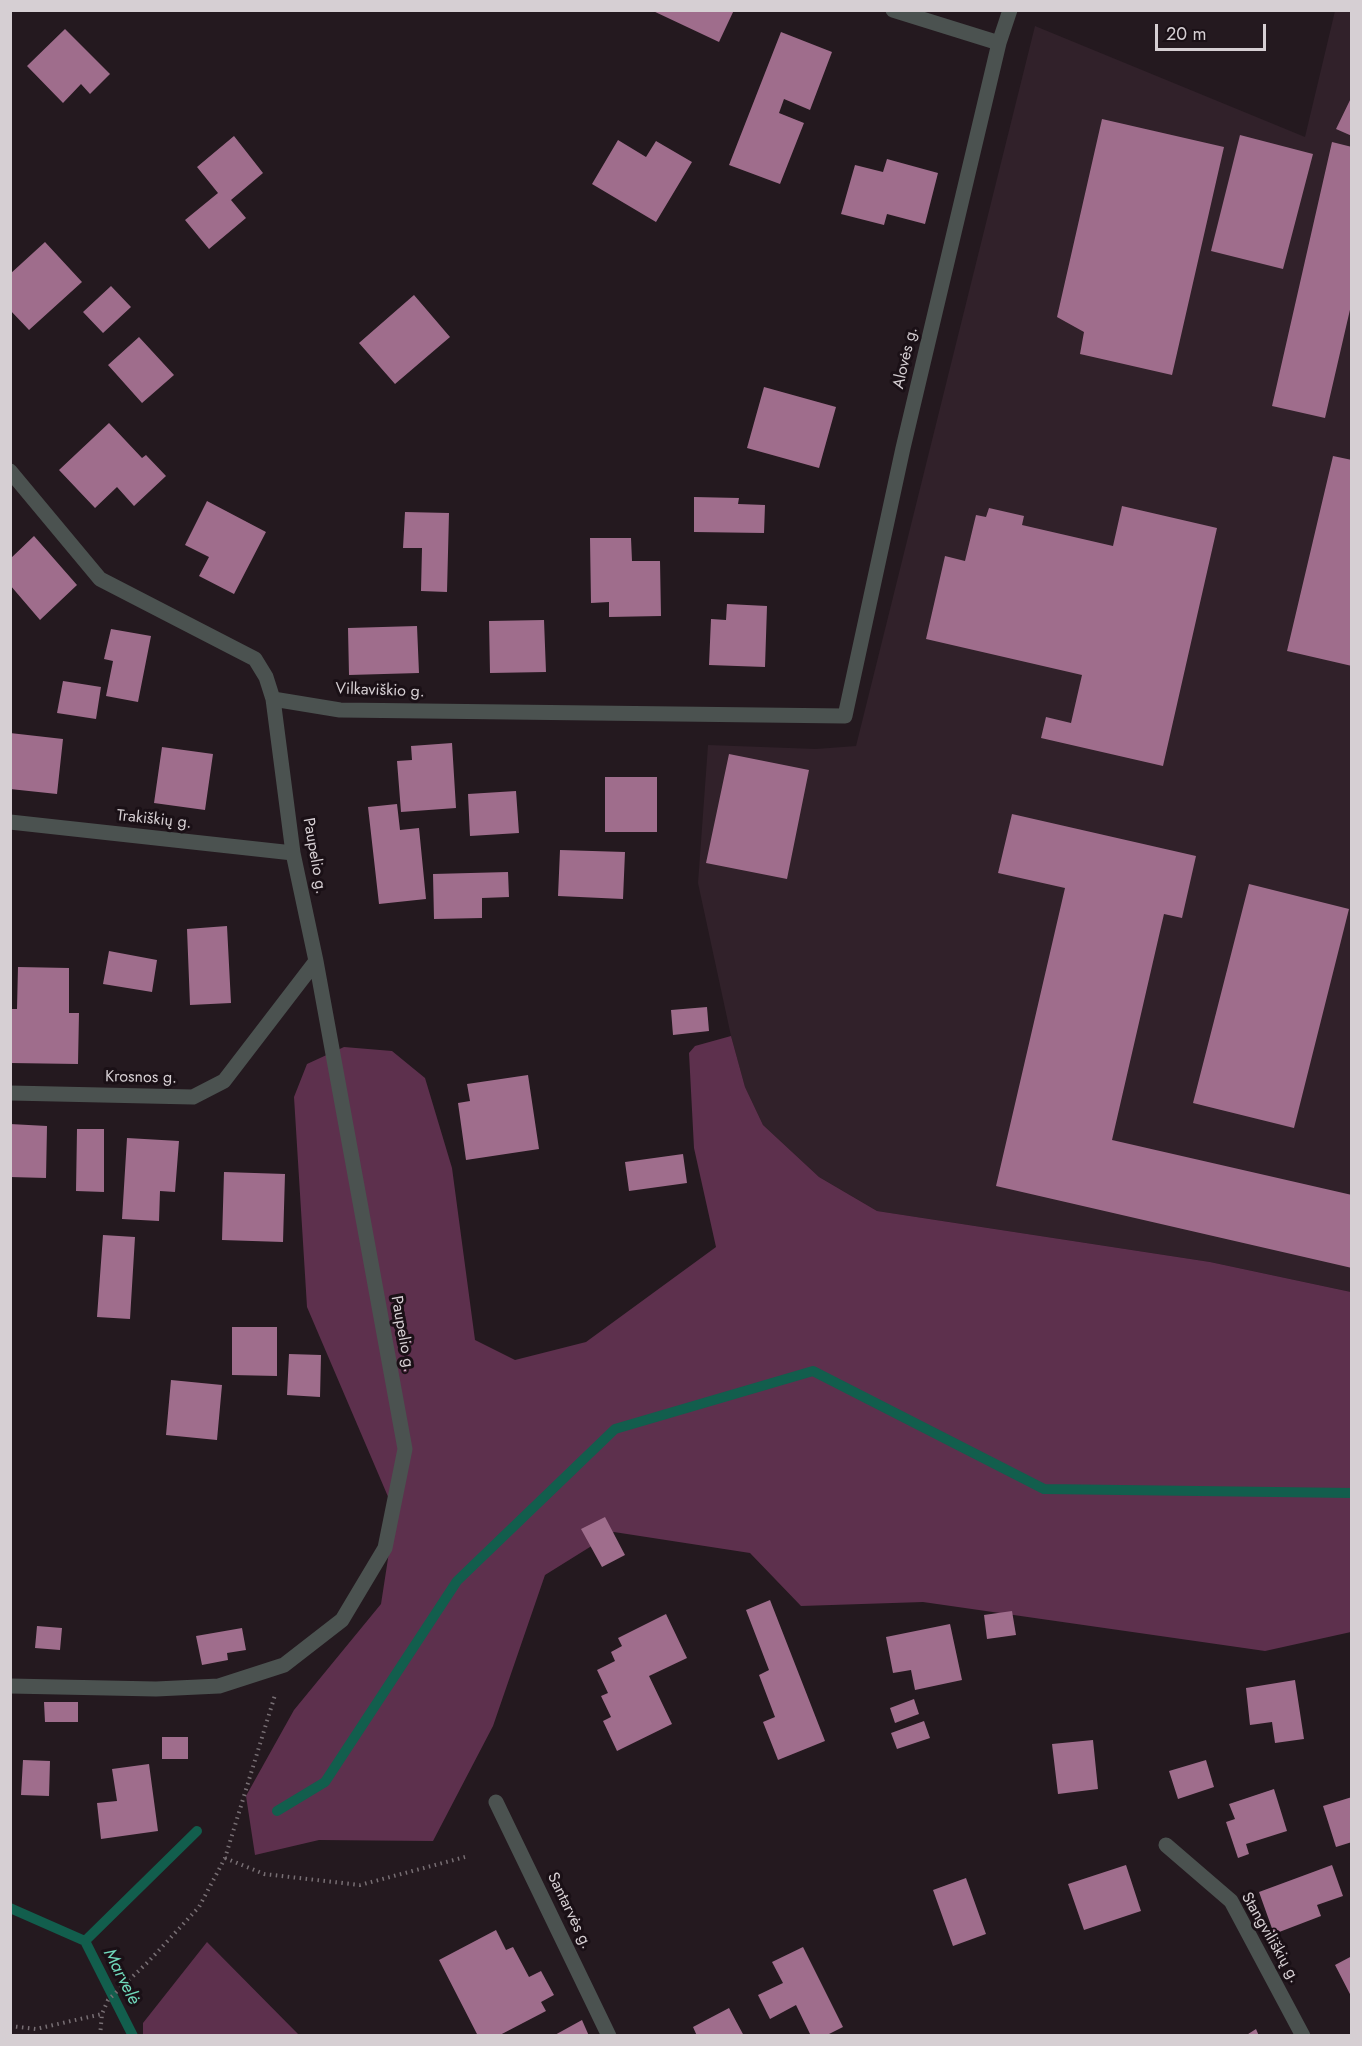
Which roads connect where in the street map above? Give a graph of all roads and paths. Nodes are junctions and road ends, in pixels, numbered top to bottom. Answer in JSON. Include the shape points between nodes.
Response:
{"nodes":[{"id":1,"x":893,"y":10,"type":"edge"},
{"id":2,"x":1010,"y":10,"type":"edge"},
{"id":3,"x":999,"y":43,"type":"junction"},
{"id":4,"x":10,"y":471,"type":"edge"},
{"id":5,"x":273,"y":699,"type":"junction"},
{"id":6,"x":845,"y":716,"type":"joint"},
{"id":7,"x":10,"y":822,"type":"edge"},
{"id":8,"x":293,"y":853,"type":"junction"},
{"id":9,"x":316,"y":961,"type":"junction"},
{"id":10,"x":10,"y":1093,"type":"edge"},
{"id":11,"x":284,"y":1665,"type":"junction"},
{"id":12,"x":10,"y":1686,"type":"edge"},
{"id":13,"x":496,"y":1802,"type":"dead end"},
{"id":14,"x":1166,"y":1845,"type":"dead end"},
{"id":15,"x":465,"y":1857,"type":"dead end"},
{"id":16,"x":225,"y":1858,"type":"junction"},
{"id":17,"x":102,"y":2014,"type":"junction"},
{"id":18,"x":10,"y":2026,"type":"edge"},
{"id":19,"x":100,"y":2036,"type":"edge"},
{"id":20,"x":609,"y":2036,"type":"edge"},
{"id":21,"x":1303,"y":2036,"type":"edge"}],
"edges":[{"from":1,"to":3,"type":"street"},
{"from":2,"to":3,"type":"street","name":"Alovės g."},
{"from":3,"to":6,"type":"street","name":"Alovės g."},
{"from":4,"to":5,"type":"street","via":[[100,579],[255,659]]},
{"from":5,"to":6,"type":"street","name":"Vilkaviškio g.","via":[[340,710]]},
{"from":5,"to":8,"type":"street","name":"Paupelio g."},
{"from":7,"to":8,"type":"street","name":"Trakiškių g."},
{"from":8,"to":9,"type":"street","name":"Paupelio g."},
{"from":9,"to":10,"type":"street","name":"Krosnos g.","via":[[224,1081],[193,1097]]},
{"from":9,"to":11,"type":"street","name":"Paupelio g.","via":[[405,1449],[385,1548],[342,1620]]},
{"from":11,"to":12,"type":"street","name":"Paupelio g.","via":[[219,1686]]},
{"from":11,"to":16,"type":"path"},
{"from":13,"to":20,"type":"street","name":"Santarvės g."},
{"from":14,"to":21,"type":"street","name":"Stangviliškių g.","via":[[1231,1901]]},
{"from":15,"to":16,"type":"path","via":[[360,1886],[264,1874]]},
{"from":16,"to":17,"type":"path","via":[[199,1907],[118,1988]]},
{"from":17,"to":18,"type":"path","via":[[36,2029]]},
{"from":17,"to":19,"type":"path"}]}
